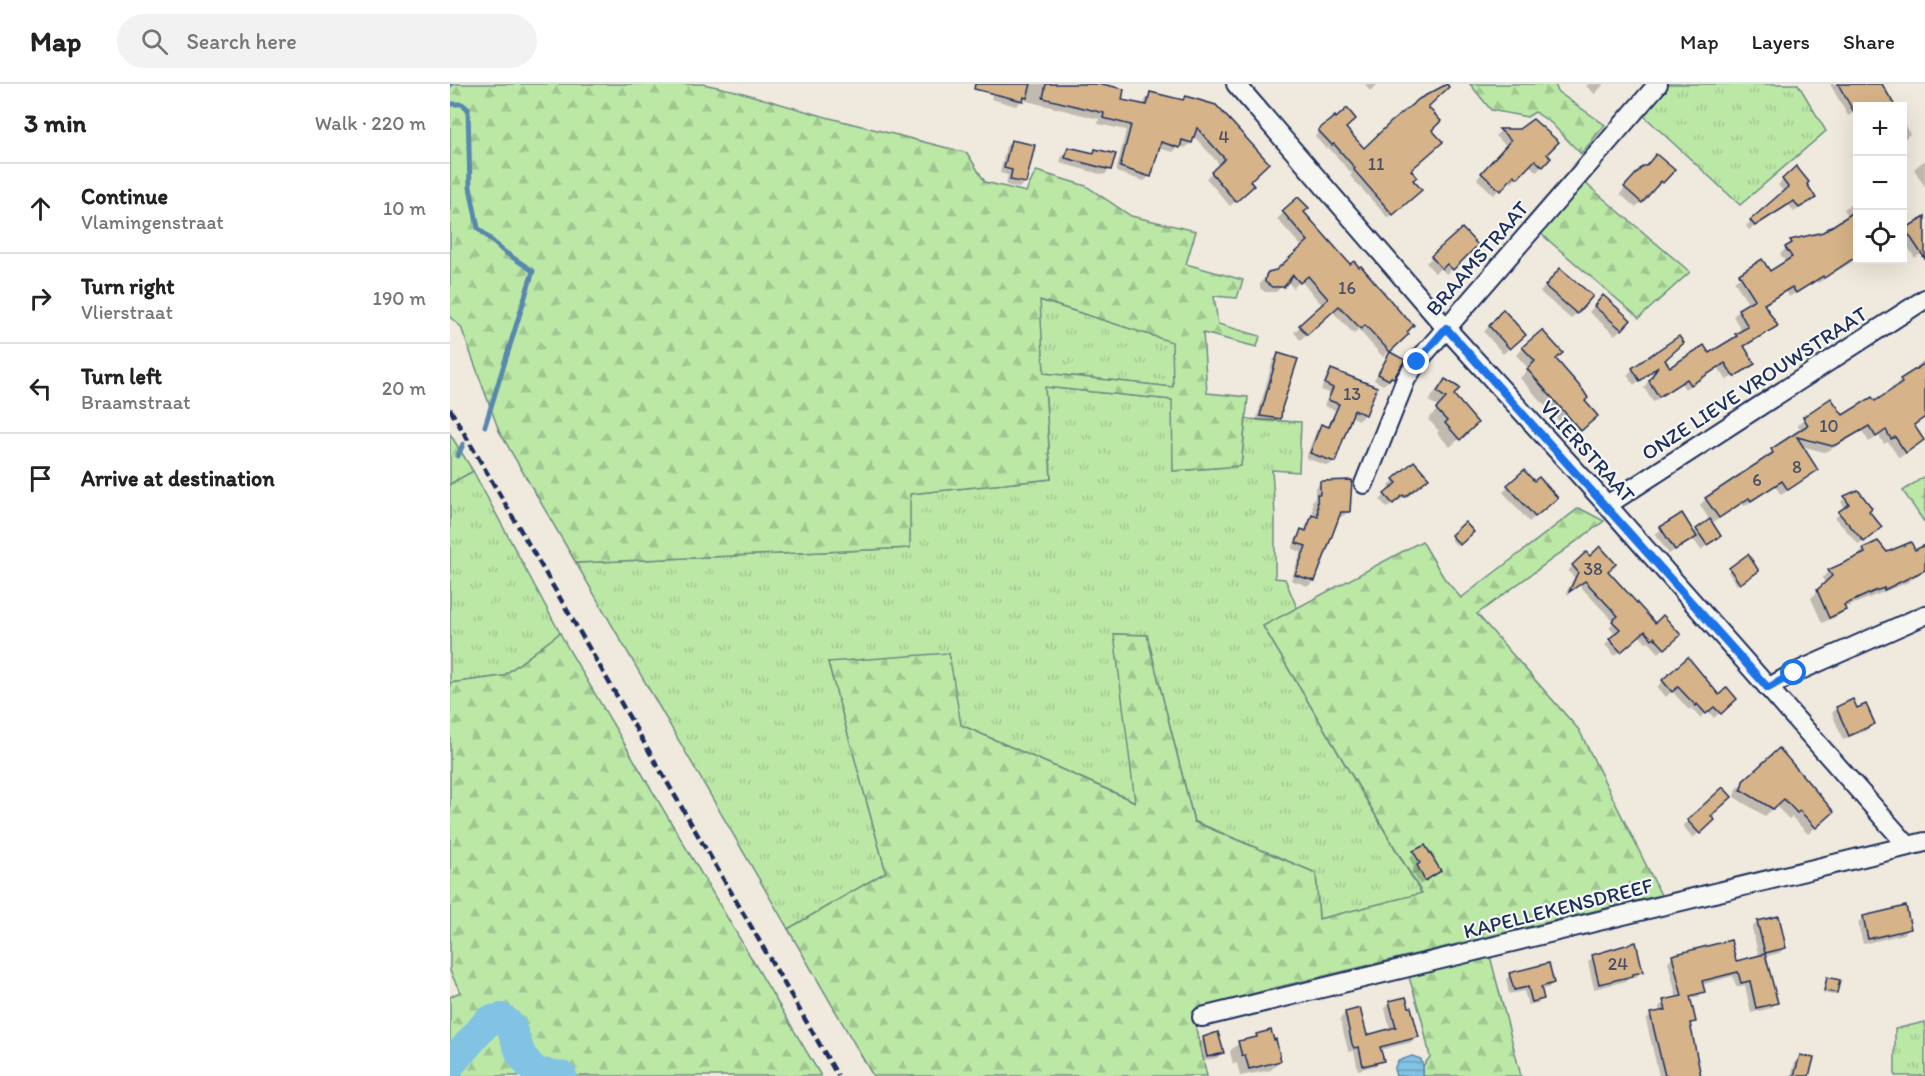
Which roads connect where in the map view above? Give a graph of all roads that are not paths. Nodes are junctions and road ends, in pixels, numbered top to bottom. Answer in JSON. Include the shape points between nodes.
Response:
{"nodes":[{"id":1,"x":1236,"y":84,"type":"edge"},
{"id":2,"x":1658,"y":84,"type":"edge"},
{"id":3,"x":1925,"y":299,"type":"edge"},
{"id":4,"x":1446,"y":328,"type":"junction"},
{"id":5,"x":1364,"y":484,"type":"dead end"},
{"id":6,"x":1607,"y":505,"type":"junction"},
{"id":7,"x":1925,"y":615,"type":"edge"},
{"id":8,"x":1768,"y":688,"type":"junction"},
{"id":9,"x":1917,"y":844,"type":"edge"},
{"id":10,"x":1202,"y":1017,"type":"dead end"}],
"edges":[{"from":1,"to":4,"type":"street","name":"VLIERSTRAAT"},
{"from":2,"to":4,"type":"street","name":"BRAAMSTRAAT"},
{"from":3,"to":6,"type":"street","name":"ONZE LIEVE VROUWSTRAAT"},
{"from":4,"to":5,"type":"street","name":"BRAAMSTRAAT","via":[[1406,379]]},
{"from":4,"to":6,"type":"street","name":"VLIERSTRAAT"},
{"from":6,"to":8,"type":"street","name":"VLIERSTRAAT"},
{"from":7,"to":8,"type":"street"},
{"from":8,"to":9,"type":"street","name":"VLIERSTRAAT"},
{"from":9,"to":10,"type":"street","name":"KAPELLEKENSDREEF"}]}
